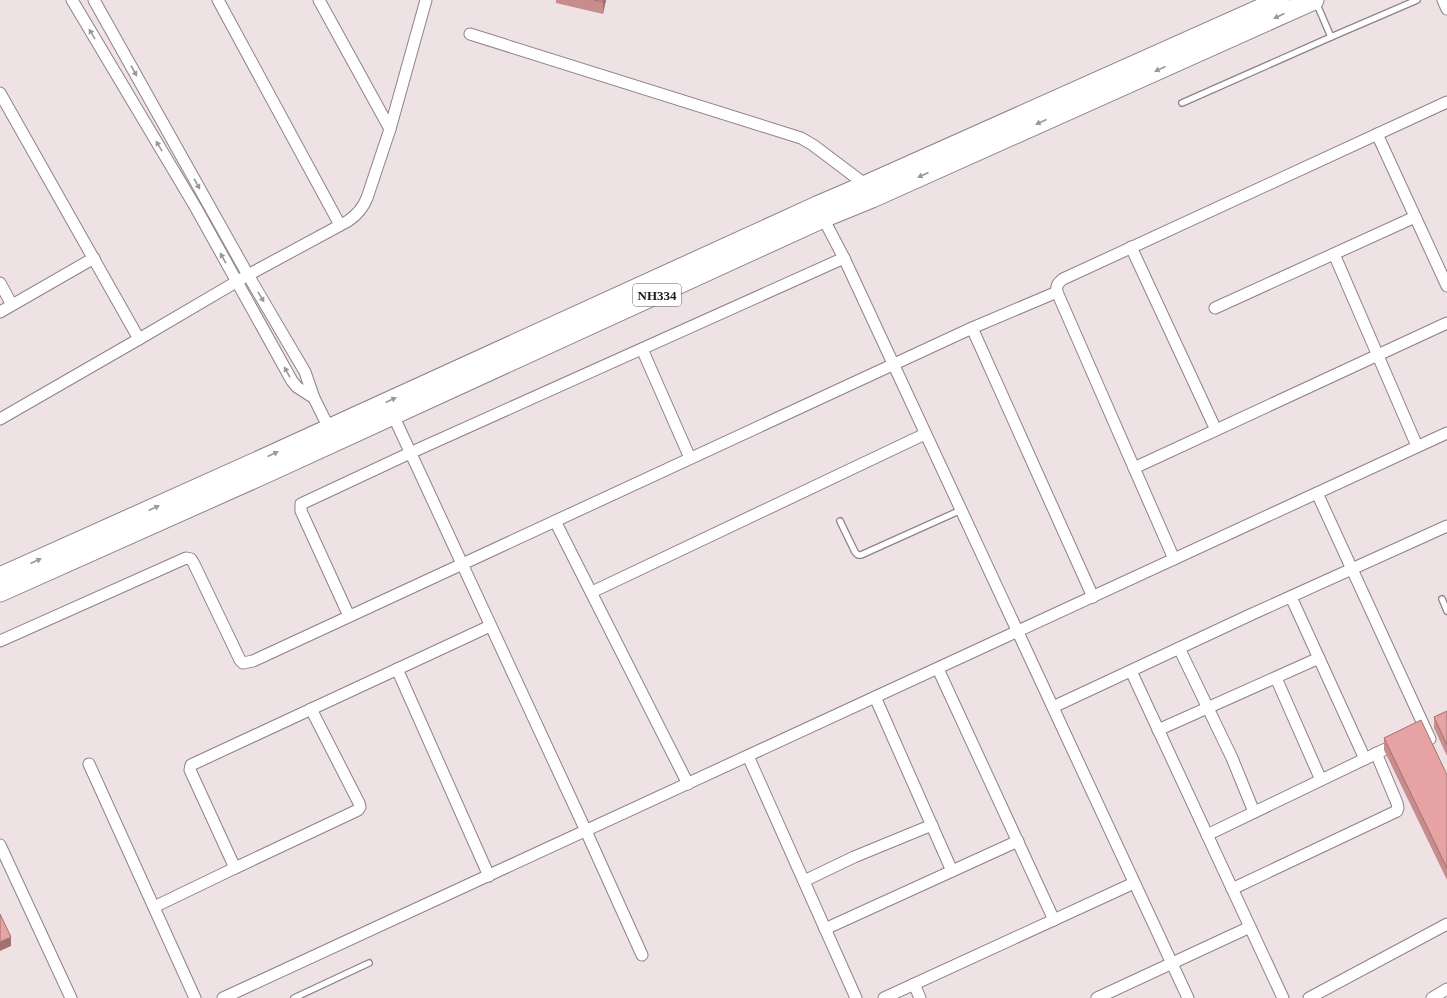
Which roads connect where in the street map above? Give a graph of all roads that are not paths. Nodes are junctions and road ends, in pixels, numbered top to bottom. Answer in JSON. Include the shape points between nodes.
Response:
{"nodes":[{"id":1,"x":72,"y":0,"type":"edge"},
{"id":2,"x":94,"y":0,"type":"edge"},
{"id":3,"x":218,"y":0,"type":"edge"},
{"id":4,"x":319,"y":0,"type":"edge"},
{"id":5,"x":426,"y":0,"type":"edge"},
{"id":6,"x":1280,"y":0,"type":"edge"},
{"id":7,"x":1314,"y":0,"type":"edge"},
{"id":8,"x":1417,"y":0,"type":"edge"},
{"id":9,"x":1443,"y":0,"type":"edge"},
{"id":10,"x":1447,"y":9,"type":"edge"},
{"id":11,"x":470,"y":34,"type":"dead end"},
{"id":12,"x":1331,"y":37,"type":"junction"},
{"id":13,"x":0,"y":92,"type":"edge"},
{"id":14,"x":1447,"y":102,"type":"edge"},
{"id":15,"x":1182,"y":103,"type":"dead end"},
{"id":16,"x":390,"y":130,"type":"junction"},
{"id":17,"x":1377,"y":134,"type":"junction"},
{"id":18,"x":866,"y":185,"type":"junction"},
{"id":19,"x":1415,"y":217,"type":"junction"},
{"id":20,"x":823,"y":218,"type":"junction"},
{"id":21,"x":340,"y":225,"type":"junction"},
{"id":22,"x":1131,"y":247,"type":"junction"},
{"id":23,"x":1334,"y":254,"type":"junction"},
{"id":24,"x":94,"y":258,"type":"junction"},
{"id":25,"x":844,"y":258,"type":"junction"},
{"id":26,"x":248,"y":275,"type":"junction"},
{"id":27,"x":236,"y":282,"type":"junction"},
{"id":28,"x":0,"y":283,"type":"edge"},
{"id":29,"x":1447,"y":286,"type":"edge"},
{"id":30,"x":1057,"y":292,"type":"junction"},
{"id":31,"x":12,"y":305,"type":"junction"},
{"id":32,"x":1215,"y":308,"type":"dead end"},
{"id":33,"x":0,"y":312,"type":"edge"},
{"id":34,"x":1447,"y":324,"type":"edge"},
{"id":35,"x":972,"y":328,"type":"junction"},
{"id":36,"x":139,"y":339,"type":"junction"},
{"id":37,"x":642,"y":349,"type":"junction"},
{"id":38,"x":1378,"y":356,"type":"junction"},
{"id":39,"x":893,"y":365,"type":"junction"},
{"id":40,"x":314,"y":398,"type":"junction"},
{"id":41,"x":393,"y":415,"type":"junction"},
{"id":42,"x":0,"y":419,"type":"edge"},
{"id":43,"x":1216,"y":430,"type":"junction"},
{"id":44,"x":1447,"y":433,"type":"edge"},
{"id":45,"x":925,"y":434,"type":"junction"},
{"id":46,"x":332,"y":435,"type":"junction"},
{"id":47,"x":1417,"y":446,"type":"junction"},
{"id":48,"x":410,"y":454,"type":"junction"},
{"id":49,"x":690,"y":458,"type":"junction"},
{"id":50,"x":1134,"y":468,"type":"junction"},
{"id":51,"x":1317,"y":493,"type":"junction"},
{"id":52,"x":960,"y":510,"type":"junction"},
{"id":53,"x":556,"y":521,"type":"junction"},
{"id":54,"x":840,"y":521,"type":"dead end"},
{"id":55,"x":1447,"y":526,"type":"edge"},
{"id":56,"x":1174,"y":559,"type":"junction"},
{"id":57,"x":461,"y":564,"type":"junction"},
{"id":58,"x":1352,"y":570,"type":"junction"},
{"id":59,"x":0,"y":576,"type":"edge"},
{"id":60,"x":0,"y":592,"type":"edge"},
{"id":61,"x":592,"y":592,"type":"junction"},
{"id":62,"x":1094,"y":597,"type":"junction"},
{"id":63,"x":1291,"y":597,"type":"junction"},
{"id":64,"x":1442,"y":599,"type":"dead end"},
{"id":65,"x":1447,"y":611,"type":"edge"},
{"id":66,"x":350,"y":616,"type":"junction"},
{"id":67,"x":490,"y":626,"type":"junction"},
{"id":68,"x":1018,"y":632,"type":"junction"},
{"id":69,"x":0,"y":641,"type":"edge"},
{"id":70,"x":1179,"y":648,"type":"junction"},
{"id":71,"x":1319,"y":658,"type":"junction"},
{"id":72,"x":397,"y":669,"type":"junction"},
{"id":73,"x":938,"y":669,"type":"junction"},
{"id":74,"x":1131,"y":671,"type":"junction"},
{"id":75,"x":1276,"y":678,"type":"junction"},
{"id":76,"x":875,"y":697,"type":"junction"},
{"id":77,"x":1053,"y":707,"type":"junction"},
{"id":78,"x":1208,"y":708,"type":"junction"},
{"id":79,"x":311,"y":709,"type":"junction"},
{"id":80,"x":1436,"y":724,"type":"edge"},
{"id":81,"x":1158,"y":730,"type":"junction"},
{"id":82,"x":1418,"y":733,"type":"junction"},
{"id":83,"x":1434,"y":749,"type":"edge"},
{"id":84,"x":1376,"y":753,"type":"junction"},
{"id":85,"x":748,"y":756,"type":"junction"},
{"id":86,"x":1365,"y":759,"type":"junction"},
{"id":87,"x":89,"y":764,"type":"dead end"},
{"id":88,"x":1321,"y":780,"type":"junction"},
{"id":89,"x":688,"y":784,"type":"junction"},
{"id":90,"x":1254,"y":812,"type":"junction"},
{"id":91,"x":932,"y":825,"type":"junction"},
{"id":92,"x":586,"y":831,"type":"junction"},
{"id":93,"x":1207,"y":835,"type":"junction"},
{"id":94,"x":1018,"y":841,"type":"junction"},
{"id":95,"x":1,"y":849,"type":"edge"},
{"id":96,"x":236,"y":868,"type":"junction"},
{"id":97,"x":952,"y":871,"type":"junction"},
{"id":98,"x":489,"y":876,"type":"junction"},
{"id":99,"x":804,"y":881,"type":"junction"},
{"id":100,"x":1134,"y":883,"type":"junction"},
{"id":101,"x":1232,"y":889,"type":"junction"},
{"id":102,"x":154,"y":908,"type":"junction"},
{"id":103,"x":1054,"y":920,"type":"junction"},
{"id":104,"x":1447,"y":924,"type":"edge"},
{"id":105,"x":1250,"y":927,"type":"junction"},
{"id":106,"x":825,"y":929,"type":"junction"},
{"id":107,"x":642,"y":955,"type":"dead end"},
{"id":108,"x":1172,"y":963,"type":"junction"},
{"id":109,"x":369,"y":964,"type":"dead end"},
{"id":110,"x":914,"y":984,"type":"junction"},
{"id":111,"x":1447,"y":989,"type":"edge"},
{"id":112,"x":71,"y":998,"type":"edge"},
{"id":113,"x":195,"y":998,"type":"edge"},
{"id":114,"x":223,"y":998,"type":"edge"},
{"id":115,"x":294,"y":998,"type":"edge"},
{"id":116,"x":856,"y":998,"type":"edge"},
{"id":117,"x":884,"y":998,"type":"edge"},
{"id":118,"x":920,"y":998,"type":"edge"},
{"id":119,"x":1097,"y":998,"type":"edge"},
{"id":120,"x":1188,"y":998,"type":"edge"},
{"id":121,"x":1283,"y":998,"type":"edge"},
{"id":122,"x":1309,"y":998,"type":"edge"},
{"id":123,"x":1432,"y":998,"type":"edge"}],
"edges":[{"from":27,"to":1,"type":"street","one_way":true,"via":[[196,208]]},
{"from":2,"to":26,"type":"street","one_way":true},
{"from":3,"to":21,"type":"street"},
{"from":4,"to":16,"type":"street"},
{"from":5,"to":16,"type":"street"},
{"from":6,"to":18,"type":"highway","number":"NH334"},
{"from":7,"to":12,"type":"lane"},
{"from":7,"to":20,"type":"highway","number":"NH334","one_way":true},
{"from":8,"to":12,"type":"lane"},
{"from":9,"to":10,"type":"street"},
{"from":11,"to":18,"type":"street","via":[[801,138]]},
{"from":12,"to":15,"type":"lane"},
{"from":13,"to":24,"type":"street"},
{"from":14,"to":17,"type":"street"},
{"from":16,"to":21,"type":"street","via":[[363,207]]},
{"from":17,"to":19,"type":"street"},
{"from":17,"to":22,"type":"street"},
{"from":46,"to":18,"type":"highway","number":"NH334","one_way":true},
{"from":19,"to":23,"type":"street"},
{"from":19,"to":29,"type":"street"},
{"from":20,"to":25,"type":"street"},
{"from":20,"to":41,"type":"highway","number":"NH334"},
{"from":21,"to":26,"type":"street"},
{"from":22,"to":30,"type":"street","via":[[1058,282]]},
{"from":22,"to":43,"type":"street"},
{"from":23,"to":32,"type":"street"},
{"from":23,"to":38,"type":"street"},
{"from":24,"to":31,"type":"street"},
{"from":24,"to":36,"type":"street"},
{"from":25,"to":37,"type":"street"},
{"from":25,"to":39,"type":"street"},
{"from":26,"to":27,"type":"street"},
{"from":26,"to":40,"type":"street","one_way":true,"via":[[305,372]]},
{"from":27,"to":36,"type":"street"},
{"from":40,"to":27,"type":"street","one_way":true,"via":[[292,381]]},
{"from":28,"to":31,"type":"street"},
{"from":30,"to":35,"type":"street"},
{"from":30,"to":50,"type":"street"},
{"from":31,"to":33,"type":"street"},
{"from":34,"to":38,"type":"street"},
{"from":35,"to":39,"type":"street"},
{"from":35,"to":62,"type":"street"},
{"from":36,"to":42,"type":"street"},
{"from":37,"to":48,"type":"street"},
{"from":37,"to":49,"type":"street"},
{"from":38,"to":43,"type":"street"},
{"from":38,"to":47,"type":"street"},
{"from":39,"to":45,"type":"street"},
{"from":39,"to":49,"type":"street"},
{"from":40,"to":46,"type":"street"},
{"from":41,"to":46,"type":"highway","number":"NH334"},
{"from":41,"to":48,"type":"street"},
{"from":43,"to":50,"type":"street"},
{"from":44,"to":47,"type":"street"},
{"from":45,"to":52,"type":"street"},
{"from":45,"to":61,"type":"street"},
{"from":59,"to":46,"type":"highway","number":"NH334","one_way":true},
{"from":46,"to":60,"type":"highway","number":"NH334"},
{"from":47,"to":51,"type":"street"},
{"from":48,"to":57,"type":"street"},
{"from":48,"to":66,"type":"street","via":[[302,504],[301,511]]},
{"from":49,"to":53,"type":"street"},
{"from":50,"to":56,"type":"street"},
{"from":51,"to":56,"type":"street"},
{"from":51,"to":58,"type":"street"},
{"from":52,"to":54,"type":"lane","via":[[861,555],[855,552]]},
{"from":52,"to":68,"type":"street"},
{"from":53,"to":57,"type":"street"},
{"from":53,"to":61,"type":"street"},
{"from":55,"to":58,"type":"street"},
{"from":56,"to":62,"type":"street"},
{"from":57,"to":66,"type":"street"},
{"from":57,"to":67,"type":"street"},
{"from":58,"to":63,"type":"street"},
{"from":58,"to":82,"type":"street"},
{"from":61,"to":89,"type":"street"},
{"from":62,"to":68,"type":"street"},
{"from":63,"to":70,"type":"street"},
{"from":63,"to":71,"type":"street"},
{"from":64,"to":65,"type":"lane"},
{"from":66,"to":69,"type":"street","via":[[253,661],[243,663],[194,564],[186,558]]},
{"from":67,"to":72,"type":"street"},
{"from":67,"to":92,"type":"street"},
{"from":68,"to":73,"type":"street"},
{"from":68,"to":77,"type":"street"},
{"from":70,"to":74,"type":"street"},
{"from":70,"to":78,"type":"street"},
{"from":71,"to":75,"type":"street"},
{"from":71,"to":86,"type":"street"},
{"from":72,"to":79,"type":"street"},
{"from":72,"to":98,"type":"street"},
{"from":73,"to":76,"type":"street"},
{"from":73,"to":94,"type":"street"},
{"from":74,"to":77,"type":"street"},
{"from":74,"to":81,"type":"street"},
{"from":75,"to":78,"type":"street"},
{"from":75,"to":88,"type":"street"},
{"from":76,"to":85,"type":"street"},
{"from":76,"to":91,"type":"street"},
{"from":77,"to":100,"type":"street"},
{"from":78,"to":81,"type":"street"},
{"from":78,"to":90,"type":"street"},
{"from":79,"to":96,"type":"street","via":[[190,767]]},
{"from":79,"to":96,"type":"street","via":[[360,807]]},
{"from":80,"to":82,"type":"street"},
{"from":81,"to":93,"type":"street"},
{"from":82,"to":83,"type":"street"},
{"from":82,"to":84,"type":"street"},
{"from":84,"to":86,"type":"street"},
{"from":84,"to":101,"type":"street","via":[[1397,803],[1397,811]]},
{"from":85,"to":89,"type":"street"},
{"from":85,"to":99,"type":"street"},
{"from":86,"to":88,"type":"street"},
{"from":87,"to":102,"type":"street"},
{"from":88,"to":90,"type":"street"},
{"from":89,"to":92,"type":"street"},
{"from":90,"to":93,"type":"street"},
{"from":91,"to":97,"type":"street"},
{"from":91,"to":99,"type":"street"},
{"from":92,"to":98,"type":"street"},
{"from":92,"to":107,"type":"street"},
{"from":93,"to":101,"type":"street"},
{"from":94,"to":97,"type":"street"},
{"from":94,"to":103,"type":"street"},
{"from":95,"to":112,"type":"street"},
{"from":96,"to":102,"type":"street"},
{"from":97,"to":106,"type":"street"},
{"from":98,"to":114,"type":"street"},
{"from":99,"to":106,"type":"street"},
{"from":100,"to":103,"type":"street"},
{"from":100,"to":108,"type":"street"},
{"from":101,"to":105,"type":"street"},
{"from":102,"to":113,"type":"street"},
{"from":103,"to":110,"type":"street"},
{"from":104,"to":122,"type":"street"},
{"from":105,"to":108,"type":"street"},
{"from":105,"to":121,"type":"street"},
{"from":106,"to":116,"type":"street"},
{"from":108,"to":119,"type":"street"},
{"from":108,"to":120,"type":"street"},
{"from":109,"to":115,"type":"lane"},
{"from":110,"to":117,"type":"street"},
{"from":110,"to":118,"type":"street"},
{"from":111,"to":123,"type":"street"}]}
